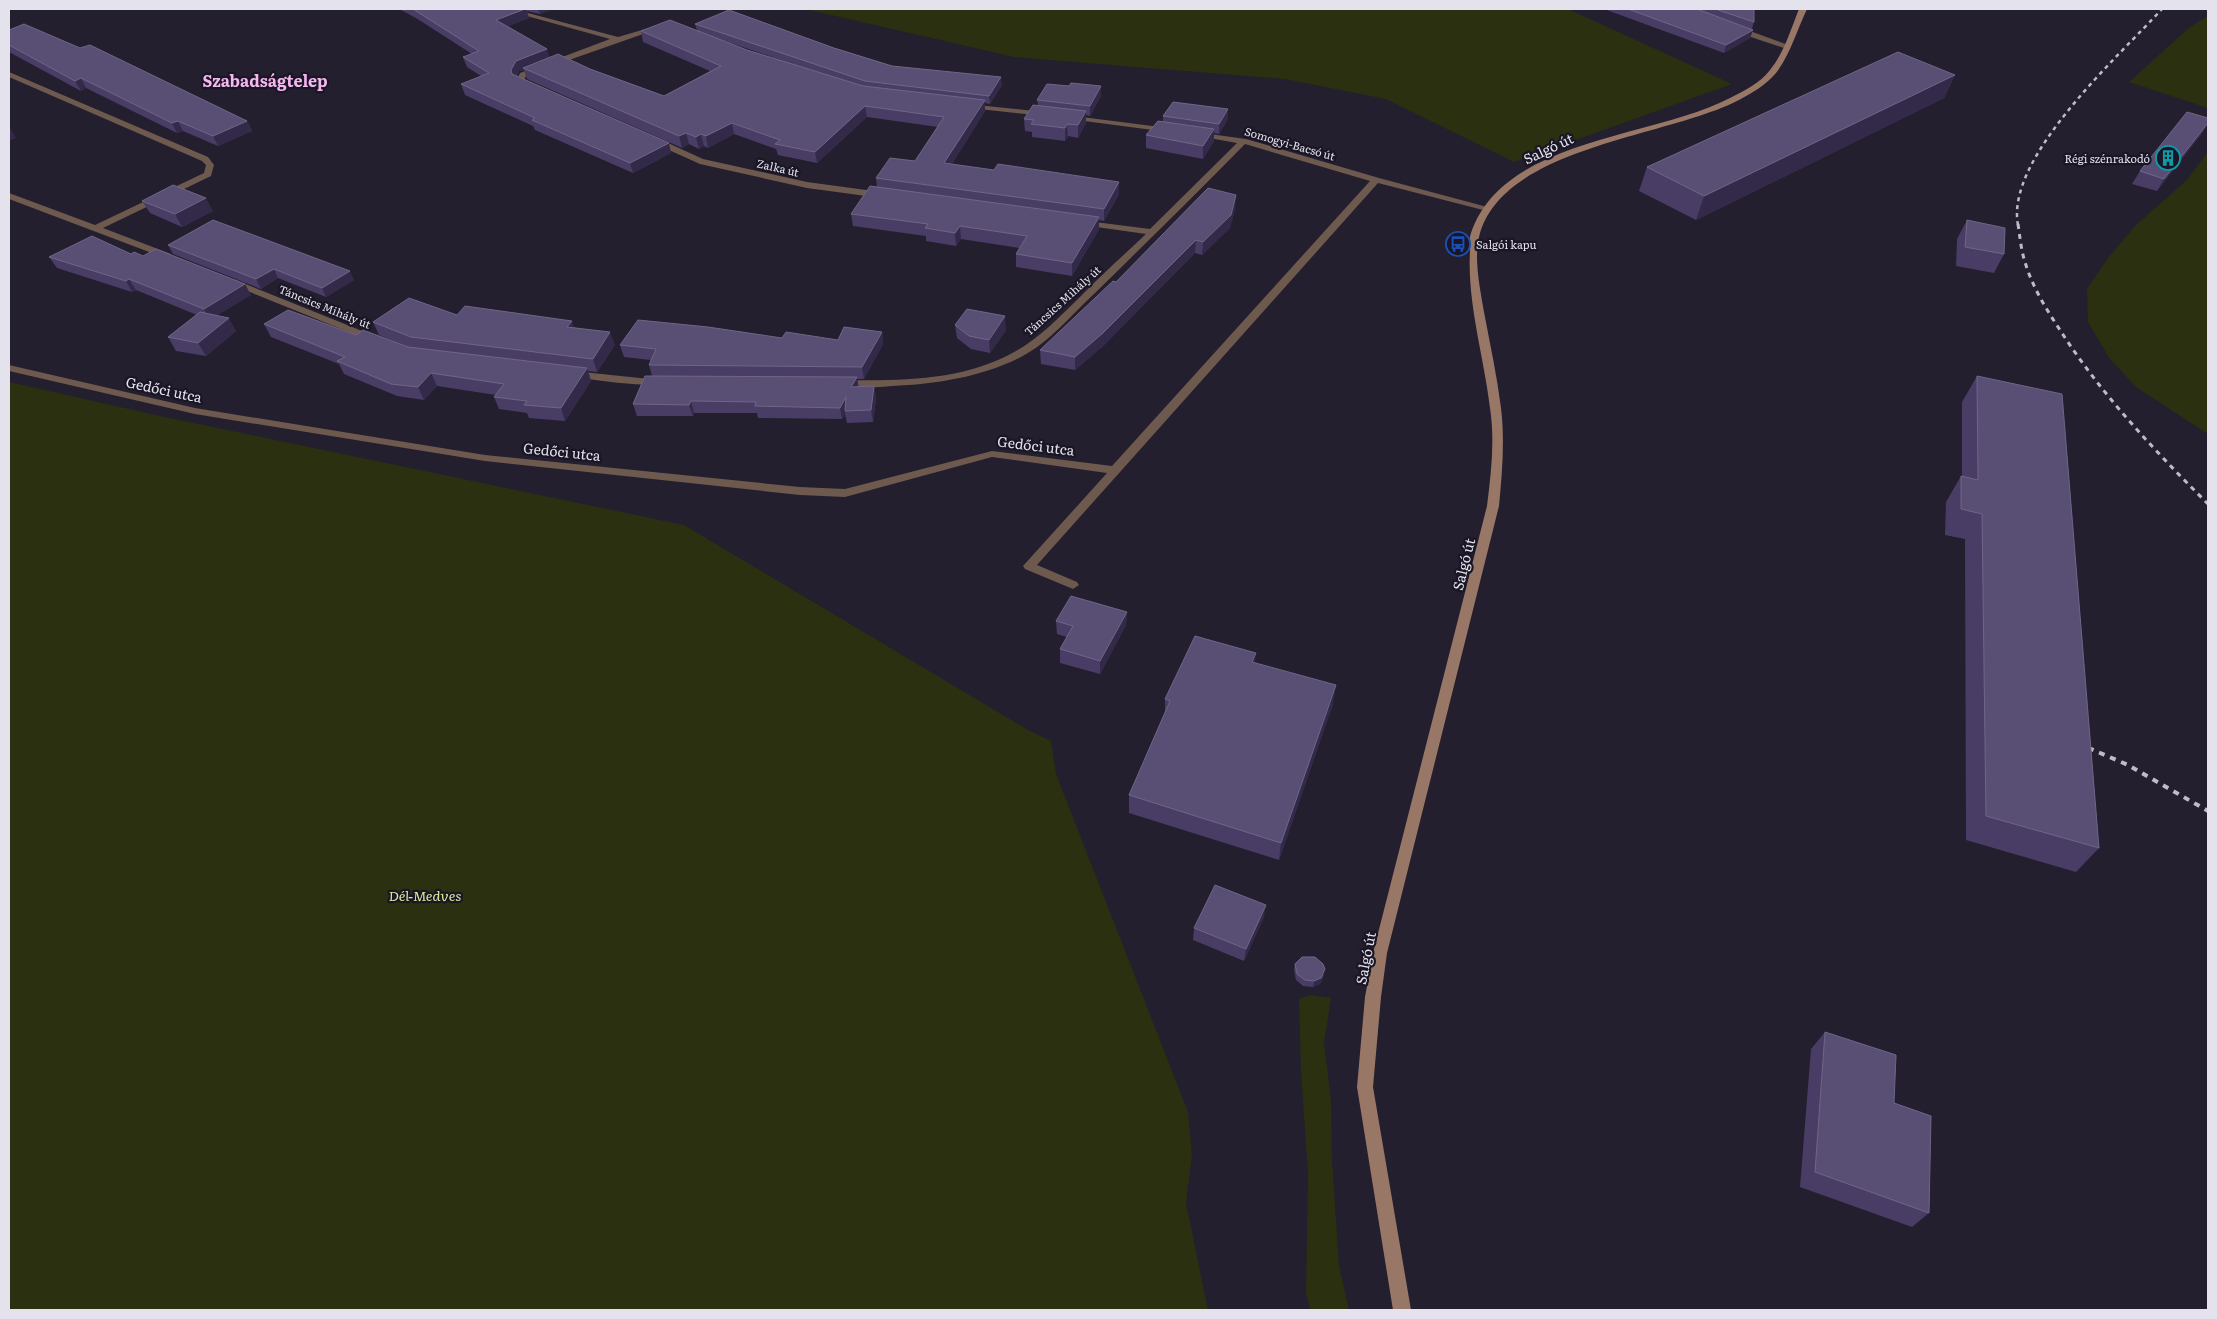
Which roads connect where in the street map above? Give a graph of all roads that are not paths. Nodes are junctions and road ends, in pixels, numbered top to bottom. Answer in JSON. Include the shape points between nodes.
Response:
{"nodes":[{"id":1,"x":506,"y":9,"type":"edge"},
{"id":2,"x":1803,"y":9,"type":"edge"},
{"id":3,"x":1727,"y":26,"type":"edge"},
{"id":4,"x":666,"y":27,"type":"edge"},
{"id":5,"x":618,"y":39,"type":"junction"},
{"id":6,"x":1787,"y":46,"type":"junction"},
{"id":7,"x":9,"y":74,"type":"edge"},
{"id":8,"x":538,"y":89,"type":"edge"},
{"id":9,"x":963,"y":105,"type":"edge"},
{"id":10,"x":1050,"y":115,"type":"edge"},
{"id":11,"x":1060,"y":116,"type":"edge"},
{"id":12,"x":1176,"y":131,"type":"edge"},
{"id":13,"x":1186,"y":133,"type":"edge"},
{"id":14,"x":646,"y":137,"type":"edge"},
{"id":15,"x":1243,"y":141,"type":"junction"},
{"id":16,"x":1376,"y":180,"type":"junction"},
{"id":17,"x":9,"y":196,"type":"edge"},
{"id":18,"x":886,"y":196,"type":"edge"},
{"id":19,"x":1487,"y":208,"type":"junction"},
{"id":20,"x":1074,"y":221,"type":"edge"},
{"id":21,"x":96,"y":228,"type":"junction"},
{"id":22,"x":1154,"y":232,"type":"junction"},
{"id":23,"x":178,"y":260,"type":"edge"},
{"id":24,"x":223,"y":278,"type":"edge"},
{"id":25,"x":386,"y":344,"type":"edge"},
{"id":26,"x":9,"y":368,"type":"edge"},
{"id":27,"x":562,"y":373,"type":"edge"},
{"id":28,"x":669,"y":383,"type":"edge"},
{"id":29,"x":830,"y":383,"type":"edge"},
{"id":30,"x":1114,"y":470,"type":"junction"},
{"id":31,"x":1073,"y":585,"type":"dead end"},
{"id":32,"x":1402,"y":1310,"type":"edge"}],
"edges":[{"from":1,"to":5,"type":"street"},
{"from":2,"to":6,"type":"main road","name":"Salgó út"},
{"from":3,"to":6,"type":"street"},
{"from":4,"to":5,"type":"street","via":[[658,26]]},
{"from":5,"to":8,"type":"street","via":[[523,76],[520,81]]},
{"from":6,"to":19,"type":"main road","name":"Salgó út","via":[[1772,73],[1751,90],[1715,110],[1557,157],[1525,174]]},
{"from":7,"to":21,"type":"street","via":[[205,159],[210,165],[208,174]]},
{"from":9,"to":10,"type":"street"},
{"from":11,"to":12,"type":"street"},
{"from":13,"to":15,"type":"street","name":"Somogyi-Bacsó út"},
{"from":14,"to":18,"type":"street","name":"Zalka út","via":[[700,161],[807,185]]},
{"from":15,"to":16,"type":"street","name":"Somogyi-Bacsó út"},
{"from":15,"to":22,"type":"street","name":"Táncsics Mihály út"},
{"from":16,"to":19,"type":"street","name":"Somogyi-Bacsó út"},
{"from":16,"to":30,"type":"street"},
{"from":17,"to":21,"type":"street"},
{"from":19,"to":32,"type":"main road","name":"Salgó út","via":[[1475,234],[1473,272],[1496,410],[1498,464],[1493,506],[1380,953],[1365,1087]]},
{"from":20,"to":22,"type":"street"},
{"from":21,"to":23,"type":"street"},
{"from":22,"to":29,"type":"street","name":"Táncsics Mihály út","via":[[1043,337],[1019,354],[989,367],[940,379],[886,384]]},
{"from":24,"to":25,"type":"street","name":"Táncsics Mihály út"},
{"from":26,"to":30,"type":"street","name":"Gedőci utca","via":[[195,411],[476,456],[800,491],[845,493],[992,454]]},
{"from":27,"to":28,"type":"street"},
{"from":30,"to":31,"type":"street","via":[[1029,566]]}]}
